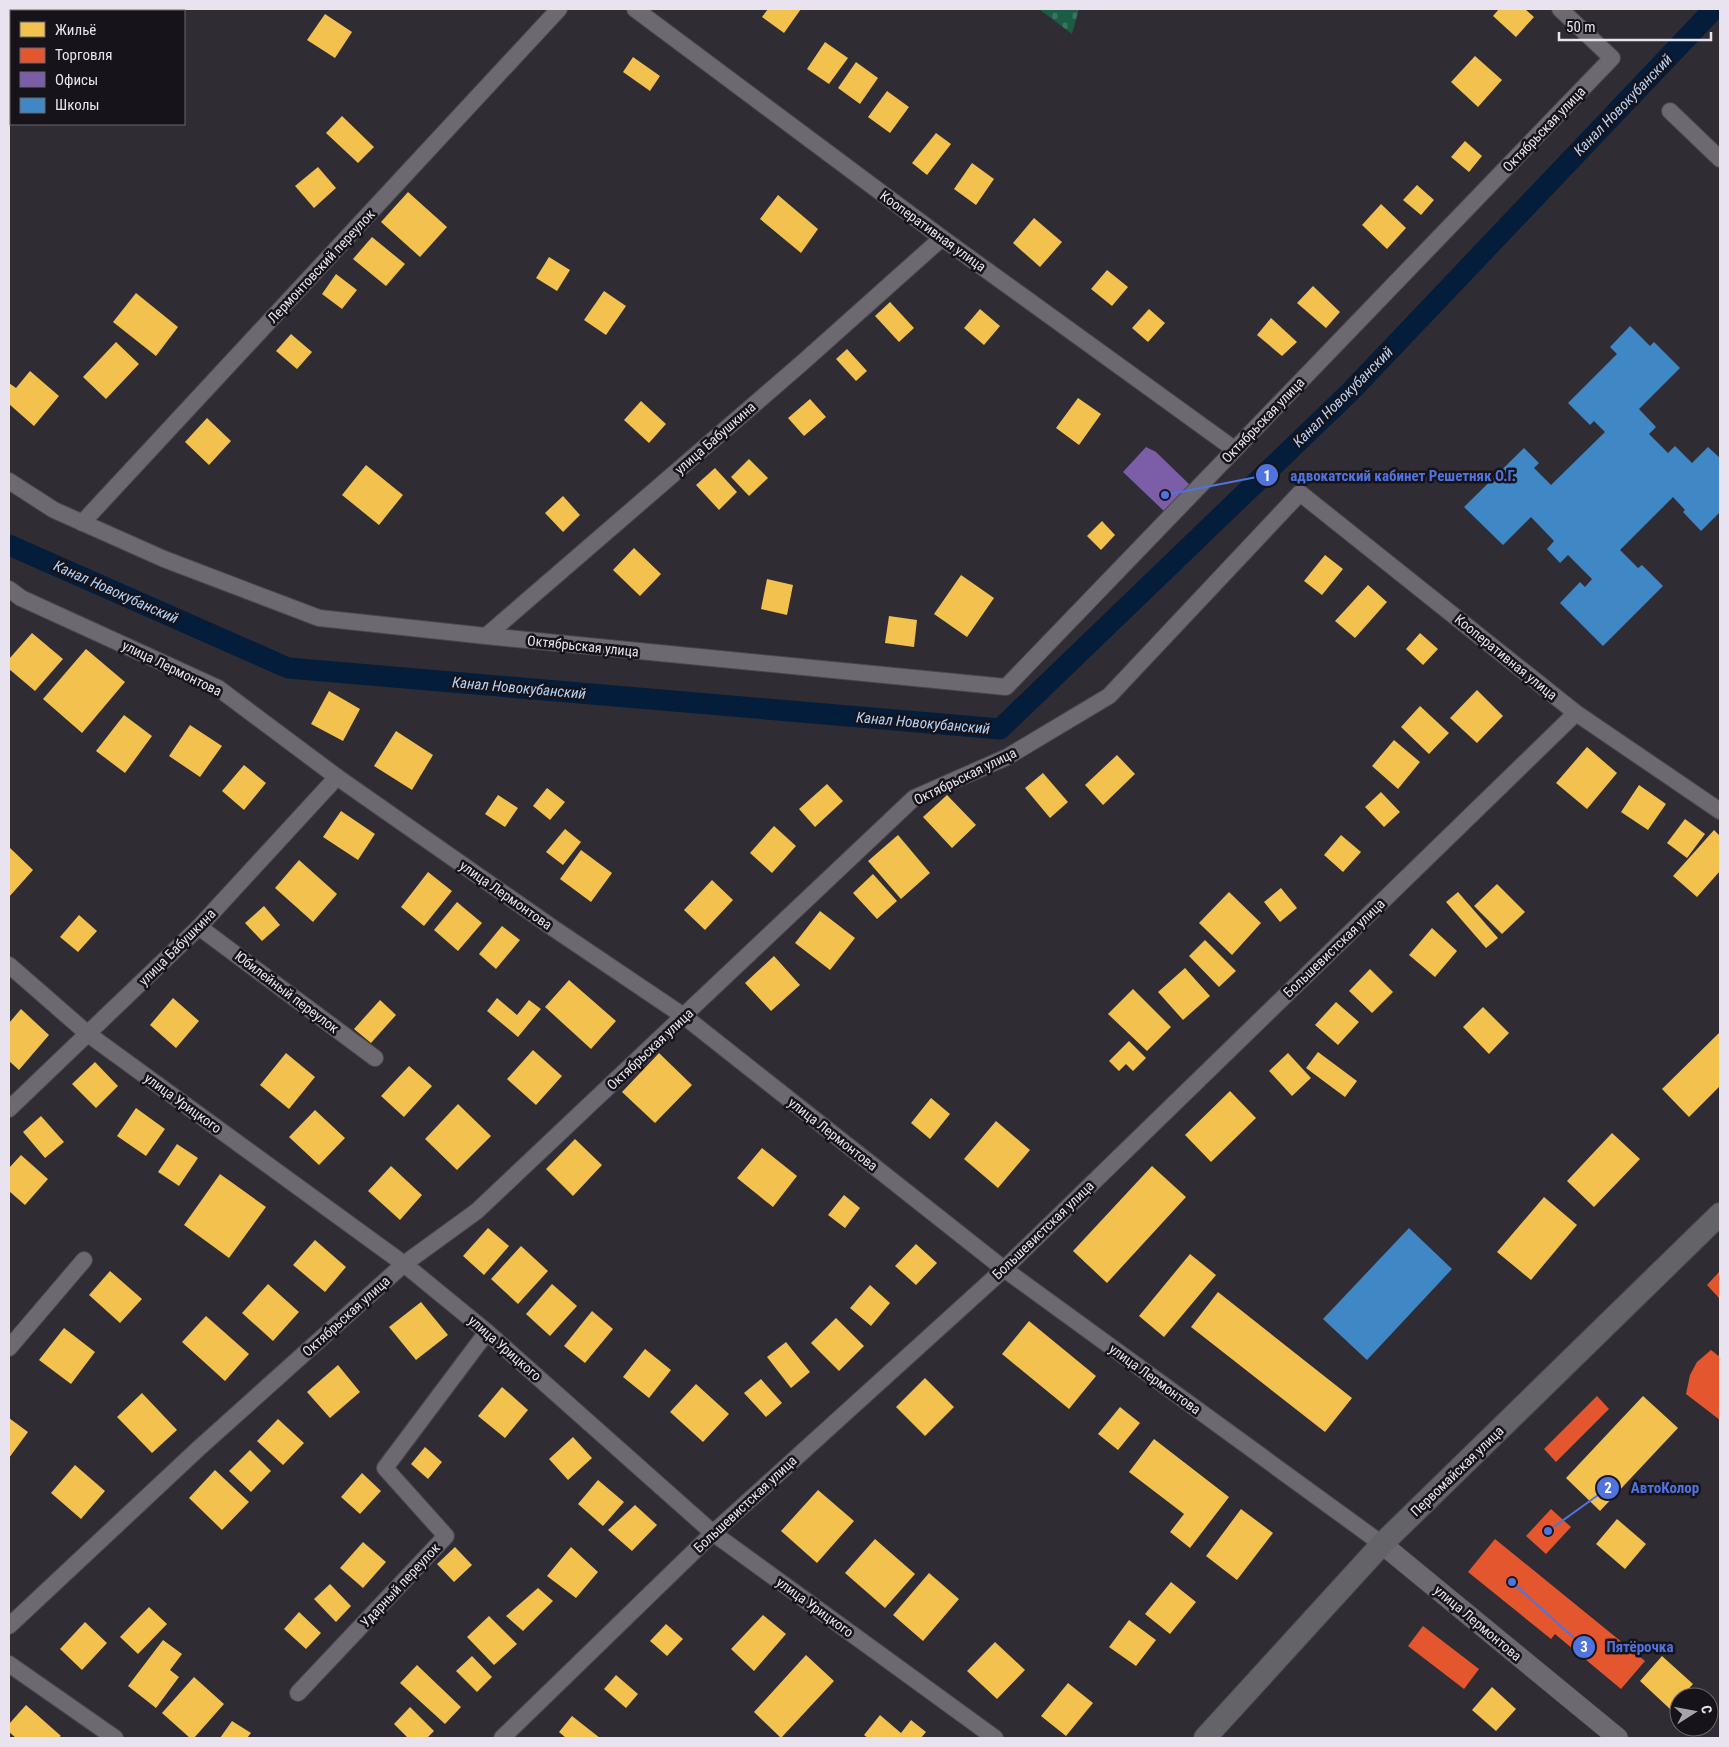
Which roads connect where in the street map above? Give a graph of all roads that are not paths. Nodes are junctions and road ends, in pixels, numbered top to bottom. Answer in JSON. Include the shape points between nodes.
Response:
{"nodes":[{"id":1,"x":560,"y":9,"type":"edge"},
{"id":2,"x":635,"y":9,"type":"edge"},
{"id":3,"x":1560,"y":9,"type":"edge"},
{"id":4,"x":1670,"y":111,"type":"dead end"},
{"id":5,"x":1720,"y":159,"type":"edge"},
{"id":6,"x":942,"y":238,"type":"junction"},
{"id":7,"x":1234,"y":449,"type":"junction"},
{"id":8,"x":9,"y":481,"type":"edge"},
{"id":9,"x":1300,"y":493,"type":"joint"},
{"id":10,"x":82,"y":523,"type":"junction"},
{"id":11,"x":9,"y":589,"type":"edge"},
{"id":12,"x":486,"y":636,"type":"junction"},
{"id":13,"x":1576,"y":713,"type":"junction"},
{"id":14,"x":337,"y":777,"type":"junction"},
{"id":15,"x":1720,"y":811,"type":"edge"},
{"id":16,"x":199,"y":927,"type":"junction"},
{"id":17,"x":9,"y":965,"type":"edge"},
{"id":18,"x":685,"y":1017,"type":"junction"},
{"id":19,"x":88,"y":1034,"type":"junction"},
{"id":20,"x":375,"y":1058,"type":"dead end"},
{"id":21,"x":9,"y":1109,"type":"edge"},
{"id":22,"x":1720,"y":1214,"type":"edge"},
{"id":23,"x":84,"y":1260,"type":"dead end"},
{"id":24,"x":404,"y":1264,"type":"junction"},
{"id":25,"x":1004,"y":1269,"type":"junction"},
{"id":26,"x":487,"y":1332,"type":"junction"},
{"id":27,"x":9,"y":1348,"type":"edge"},
{"id":28,"x":713,"y":1533,"type":"junction"},
{"id":29,"x":1382,"y":1544,"type":"junction"},
{"id":30,"x":9,"y":1626,"type":"edge"},
{"id":31,"x":9,"y":1664,"type":"edge"},
{"id":32,"x":298,"y":1693,"type":"dead end"},
{"id":33,"x":115,"y":1738,"type":"edge"},
{"id":34,"x":502,"y":1738,"type":"edge"},
{"id":35,"x":995,"y":1738,"type":"edge"},
{"id":36,"x":1205,"y":1738,"type":"edge"},
{"id":37,"x":1618,"y":1738,"type":"edge"}],
"edges":[{"from":1,"to":10,"type":"street","name":"Лермонтовский переулок"},
{"from":2,"to":6,"type":"street","name":"Кооперативная улица"},
{"from":3,"to":7,"type":"street","name":"Октябрьская улица","via":[[1612,58]]},
{"from":4,"to":5,"type":"street"},
{"from":6,"to":7,"type":"street","name":"Кооперативная улица"},
{"from":6,"to":12,"type":"street","name":"улица Бабушкина"},
{"from":7,"to":12,"type":"street","name":"Октябрьская улица","via":[[1006,687]]},
{"from":8,"to":10,"type":"street","via":[[54,510]]},
{"from":9,"to":13,"type":"street","name":"Кооперативная улица"},
{"from":9,"to":18,"type":"street","name":"Октябрьская улица","via":[[1109,696],[1007,757],[914,798]]},
{"from":10,"to":12,"type":"street","via":[[164,559],[319,618]]},
{"from":11,"to":14,"type":"street","name":"улица Лермонтова","via":[[21,598],[218,688]]},
{"from":13,"to":15,"type":"street","name":"Кооперативная улица"},
{"from":13,"to":25,"type":"street","name":"Большевистская улица"},
{"from":14,"to":16,"type":"street","name":"улица Бабушкина"},
{"from":14,"to":18,"type":"street","name":"улица Лермонтова"},
{"from":16,"to":19,"type":"street","name":"улица Бабушкина"},
{"from":16,"to":20,"type":"street","name":"Юбилейный переулок"},
{"from":17,"to":19,"type":"street","name":"улица Урицкого"},
{"from":18,"to":24,"type":"street","name":"Октябрьская улица","via":[[477,1211]]},
{"from":18,"to":25,"type":"street","name":"улица Лермонтова"},
{"from":19,"to":21,"type":"street","name":"улица Бабушкина"},
{"from":19,"to":24,"type":"street","name":"улица Урицкого"},
{"from":22,"to":29,"type":"main road","name":"Первомайская улица"},
{"from":23,"to":27,"type":"street"},
{"from":24,"to":26,"type":"street","name":"улица Урицкого"},
{"from":24,"to":30,"type":"street","name":"Октябрьская улица"},
{"from":25,"to":28,"type":"street","name":"Большевистская улица"},
{"from":25,"to":29,"type":"street","name":"улица Лермонтова"},
{"from":26,"to":28,"type":"street","name":"улица Урицкого"},
{"from":26,"to":32,"type":"street","name":"Ударный переулок","via":[[385,1468],[446,1536]]},
{"from":28,"to":34,"type":"street","name":"Большевистская улица"},
{"from":28,"to":35,"type":"street","name":"улица Урицкого"},
{"from":29,"to":36,"type":"main road","name":"Первомайская улица"},
{"from":29,"to":37,"type":"street","name":"улица Лермонтова"},
{"from":31,"to":33,"type":"street"}]}
